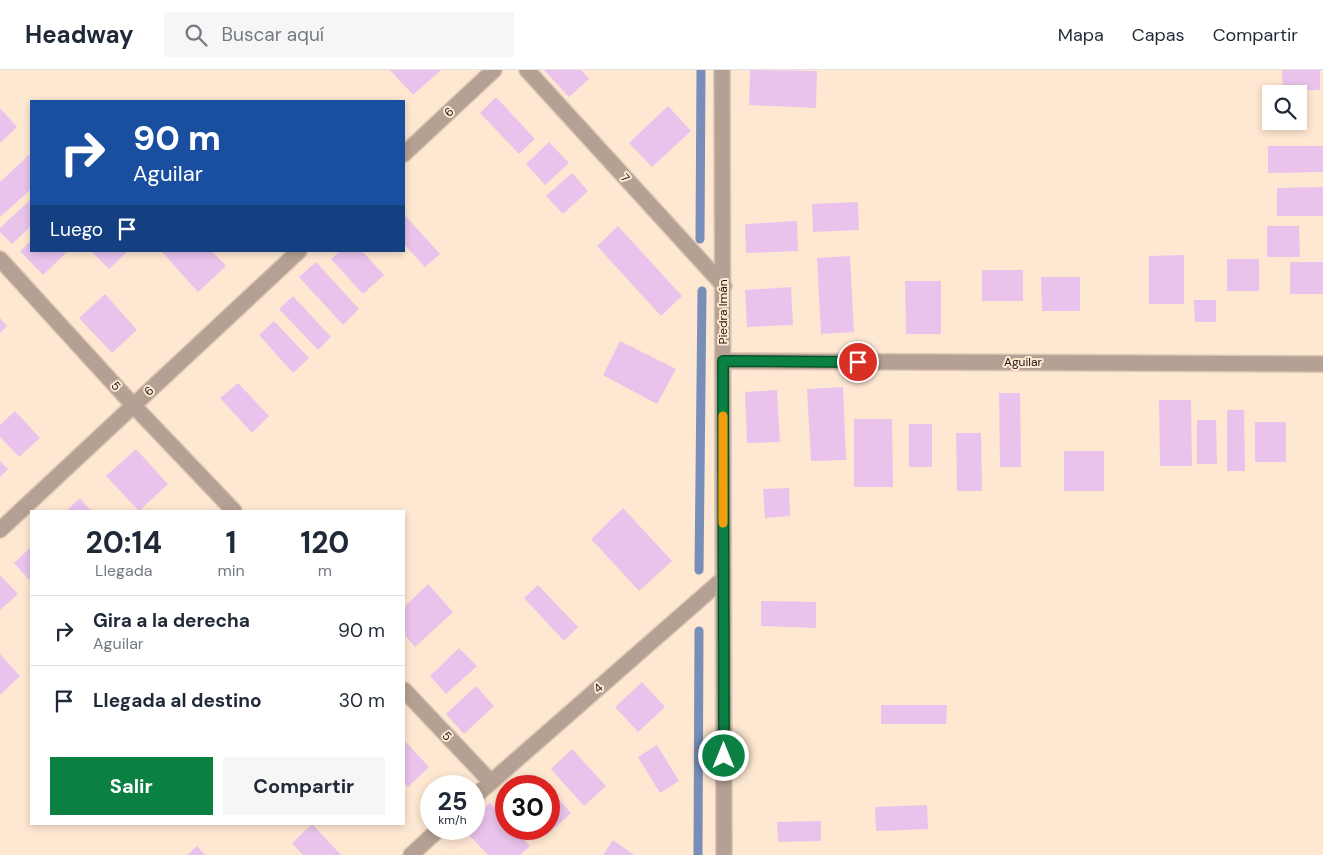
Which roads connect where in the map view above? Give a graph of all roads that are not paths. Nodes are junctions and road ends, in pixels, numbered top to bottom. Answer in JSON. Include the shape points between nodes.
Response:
{"nodes":[{"id":1,"x":494,"y":70,"type":"edge"},
{"id":2,"x":527,"y":70,"type":"edge"},
{"id":3,"x":722,"y":70,"type":"edge"},
{"id":4,"x":405,"y":153,"type":"edge"},
{"id":5,"x":298,"y":252,"type":"edge"},
{"id":6,"x":0,"y":259,"type":"edge"},
{"id":7,"x":724,"y":286,"type":"junction"},
{"id":8,"x":723,"y":361,"type":"junction"},
{"id":9,"x":1323,"y":364,"type":"edge"},
{"id":10,"x":133,"y":406,"type":"junction"},
{"id":11,"x":233,"y":510,"type":"edge"},
{"id":12,"x":0,"y":530,"type":"edge"},
{"id":13,"x":723,"y":579,"type":"junction"},
{"id":14,"x":405,"y":691,"type":"edge"},
{"id":15,"x":491,"y":782,"type":"junction"},
{"id":16,"x":485,"y":787,"type":"edge"},
{"id":17,"x":427,"y":840,"type":"edge"},
{"id":18,"x":411,"y":855,"type":"edge"},
{"id":19,"x":724,"y":855,"type":"edge"}],
"edges":[{"from":1,"to":4,"type":"street","name":"6"},
{"from":2,"to":7,"type":"street","name":"7"},
{"from":3,"to":7,"type":"street","name":"Piedra lmán"},
{"from":5,"to":10,"type":"street","name":"6"},
{"from":6,"to":10,"type":"street","name":"5"},
{"from":7,"to":8,"type":"street","name":"Piedra lmán"},
{"from":8,"to":9,"type":"street","name":"Aguilar"},
{"from":8,"to":13,"type":"street","name":"Piedra lmán"},
{"from":10,"to":11,"type":"street","name":"5"},
{"from":10,"to":12,"type":"street","name":"6"},
{"from":13,"to":15,"type":"street","name":"4"},
{"from":13,"to":19,"type":"street","name":"Piedra lmán"},
{"from":14,"to":15,"type":"street","name":"5"},
{"from":15,"to":16,"type":"street","name":"4"},
{"from":17,"to":18,"type":"street"}]}
